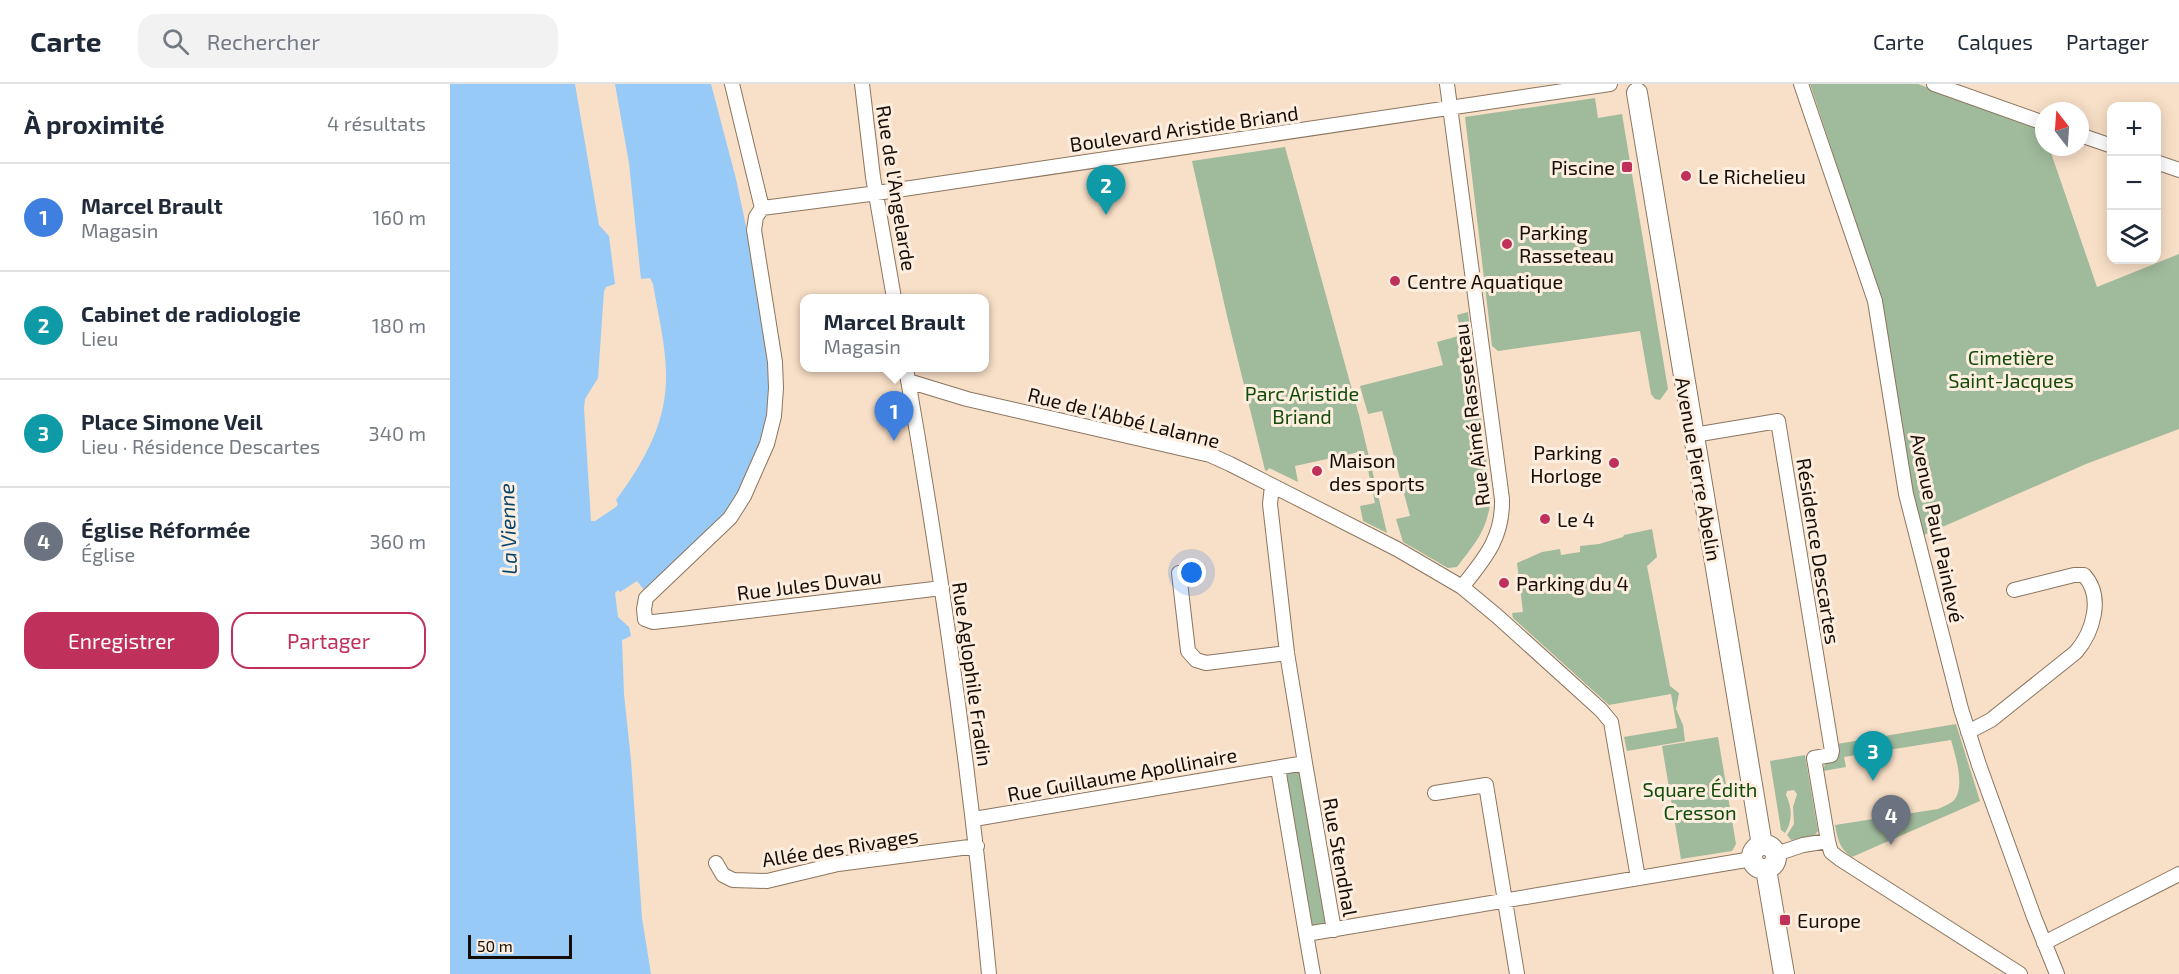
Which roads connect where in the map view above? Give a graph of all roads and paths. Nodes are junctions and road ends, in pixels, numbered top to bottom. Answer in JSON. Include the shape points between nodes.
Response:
{"nodes":[{"id":1,"x":732,"y":84,"type":"edge"},
{"id":2,"x":862,"y":84,"type":"edge"},
{"id":3,"x":1447,"y":84,"type":"edge"},
{"id":4,"x":1604,"y":84,"type":"edge"},
{"id":5,"x":1801,"y":84,"type":"edge"},
{"id":6,"x":1934,"y":84,"type":"edge"},
{"id":7,"x":1636,"y":87,"type":"edge"},
{"id":8,"x":1450,"y":108,"type":"junction"},
{"id":9,"x":2035,"y":120,"type":"edge"},
{"id":10,"x":2089,"y":138,"type":"edge"},
{"id":11,"x":2107,"y":145,"type":"edge"},
{"id":12,"x":2161,"y":163,"type":"edge"},
{"id":13,"x":2179,"y":170,"type":"edge"},
{"id":14,"x":876,"y":193,"type":"junction"},
{"id":15,"x":762,"y":208,"type":"junction"},
{"id":16,"x":893,"y":294,"type":"edge"},
{"id":17,"x":907,"y":374,"type":"edge"},
{"id":18,"x":1694,"y":435,"type":"junction"},
{"id":19,"x":1272,"y":486,"type":"junction"},
{"id":20,"x":1179,"y":573,"type":"dead end"},
{"id":21,"x":1462,"y":587,"type":"junction"},
{"id":22,"x":942,"y":588,"type":"junction"},
{"id":23,"x":2014,"y":590,"type":"dead end"},
{"id":24,"x":1287,"y":653,"type":"junction"},
{"id":25,"x":1968,"y":732,"type":"junction"},
{"id":26,"x":1305,"y":763,"type":"junction"},
{"id":27,"x":1278,"y":768,"type":"junction"},
{"id":28,"x":1435,"y":793,"type":"dead end"},
{"id":29,"x":974,"y":819,"type":"junction"},
{"id":30,"x":1828,"y":841,"type":"junction"},
{"id":31,"x":977,"y":846,"type":"junction"},
{"id":32,"x":1764,"y":857,"type":"junction"},
{"id":33,"x":716,"y":863,"type":"dead end"},
{"id":34,"x":2179,"y":874,"type":"edge"},
{"id":35,"x":1638,"y":878,"type":"junction"},
{"id":36,"x":1506,"y":900,"type":"junction"},
{"id":37,"x":1334,"y":930,"type":"junction"},
{"id":38,"x":1306,"y":934,"type":"junction"},
{"id":39,"x":2044,"y":943,"type":"junction"},
{"id":40,"x":989,"y":974,"type":"edge"},
{"id":41,"x":1313,"y":974,"type":"edge"},
{"id":42,"x":1518,"y":974,"type":"edge"},
{"id":43,"x":1784,"y":974,"type":"edge"},
{"id":44,"x":2020,"y":974,"type":"edge"},
{"id":45,"x":2057,"y":974,"type":"edge"}],
"edges":[{"from":1,"to":15,"type":"street"},
{"from":2,"to":14,"type":"street","name":"Rue de l'Angelarde"},
{"from":3,"to":8,"type":"street","name":"Rue Aimé Rasseteau"},
{"from":4,"to":8,"type":"street","name":"Boulevard Aristide Briand"},
{"from":5,"to":25,"type":"street","name":"Avenue Paul Painlevé","via":[[1875,302],[1906,494]]},
{"from":6,"to":9,"type":"street"},
{"from":7,"to":18,"type":"main road","name":"Avenue Pierre Abelin"},
{"from":8,"to":14,"type":"street","name":"Boulevard Aristide Briand"},
{"from":8,"to":21,"type":"street","name":"Rue Aimé Rasseteau","via":[[1502,499],[1495,542]]},
{"from":10,"to":11,"type":"street"},
{"from":12,"to":13,"type":"street"},
{"from":14,"to":15,"type":"street","name":"Boulevard Aristide Briand"},
{"from":14,"to":16,"type":"street","name":"Rue de l'Angelarde"},
{"from":15,"to":22,"type":"street","name":"Rue Jules Duvau","via":[[754,230],[775,362],[774,416],[744,496],[730,518],[646,598],[645,619],[681,620]]},
{"from":17,"to":19,"type":"street","name":"Rue de l'Abbé Lalanne","via":[[967,399],[1209,455]]},
{"from":17,"to":22,"type":"street","name":"Rue Aglophile Fradin"},
{"from":18,"to":30,"type":"street","name":"Résidence Descartes","via":[[1778,421],[1832,751],[1831,755],[1814,758]]},
{"from":18,"to":32,"type":"main road","name":"Avenue Pierre Abelin"},
{"from":19,"to":21,"type":"street","name":"Rue de l'Abbé Lalanne","via":[[1397,549]]},
{"from":19,"to":24,"type":"street","name":"Rue Stendhal","via":[[1270,504]]},
{"from":20,"to":24,"type":"street","via":[[1188,651],[1196,660],[1206,663]]},
{"from":21,"to":35,"type":"street","name":"Rue de l'Abbé Lalanne","via":[[1611,722]]},
{"from":22,"to":29,"type":"street","name":"Rue Aglophile Fradin"},
{"from":23,"to":25,"type":"street","via":[[2084,575],[2094,598],[2094,619],[2076,652],[1991,720]]},
{"from":24,"to":26,"type":"street","name":"Rue Stendhal"},
{"from":25,"to":39,"type":"street","name":"Avenue Paul Painlevé"},
{"from":26,"to":27,"type":"street"},
{"from":26,"to":37,"type":"street","name":"Rue Stendhal"},
{"from":27,"to":29,"type":"street","name":"Rue Guillaume Apollinaire"},
{"from":27,"to":38,"type":"street"},
{"from":28,"to":36,"type":"street","via":[[1486,784]]},
{"from":29,"to":31,"type":"street","name":"Rue Aglophile Fradin"},
{"from":30,"to":32,"type":"street"},
{"from":30,"to":44,"type":"street","via":[[1831,852],[1840,859]]},
{"from":31,"to":33,"type":"street","name":"Allée des Rivages","via":[[829,865],[766,880],[734,880],[723,875]]},
{"from":31,"to":40,"type":"street","name":"Rue Aglophile Fradin"},
{"from":32,"to":35,"type":"street"},
{"from":32,"to":43,"type":"main road","name":"Avenue Pierre Abelin"},
{"from":34,"to":39,"type":"street"},
{"from":35,"to":36,"type":"street"},
{"from":36,"to":37,"type":"street"},
{"from":36,"to":42,"type":"street"},
{"from":37,"to":38,"type":"street","name":"Rue Stendhal"},
{"from":38,"to":41,"type":"street"},
{"from":39,"to":45,"type":"street","name":"Avenue Paul Painlevé"}]}
